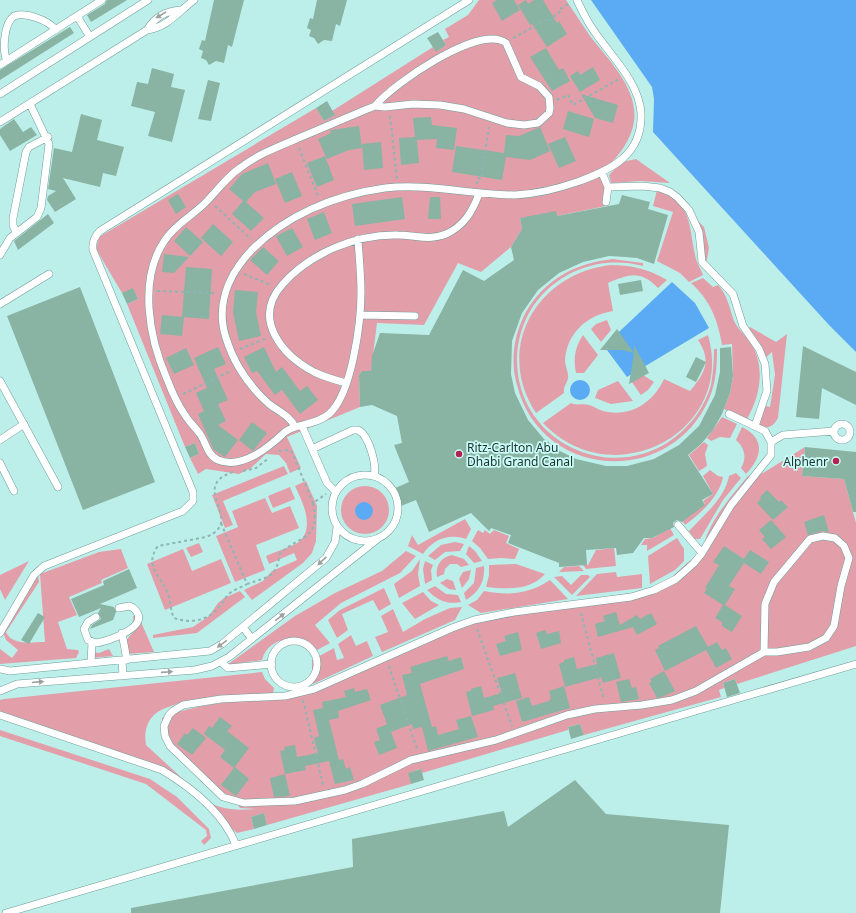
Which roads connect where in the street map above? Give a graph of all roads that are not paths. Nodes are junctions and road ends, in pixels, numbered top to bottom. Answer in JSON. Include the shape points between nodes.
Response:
{"nodes":[{"id":1,"x":102,"y":0,"type":"edge"},
{"id":2,"x":148,"y":0,"type":"edge"},
{"id":3,"x":194,"y":0,"type":"edge"},
{"id":4,"x":468,"y":0,"type":"edge"},
{"id":5,"x":573,"y":1,"type":"edge"},
{"id":6,"x":181,"y":10,"type":"junction"},
{"id":7,"x":77,"y":16,"type":"junction"},
{"id":8,"x":56,"y":30,"type":"junction"},
{"id":9,"x":146,"y":30,"type":"junction"},
{"id":10,"x":90,"y":37,"type":"junction"},
{"id":11,"x":7,"y":61,"type":"junction"},
{"id":12,"x":0,"y":65,"type":"edge"},
{"id":13,"x":0,"y":94,"type":"edge"},
{"id":14,"x":30,"y":104,"type":"junction"},
{"id":15,"x":375,"y":106,"type":"junction"},
{"id":16,"x":0,"y":122,"type":"edge"},
{"id":17,"x":48,"y":137,"type":"junction"},
{"id":18,"x":602,"y":172,"type":"junction"},
{"id":19,"x":608,"y":187,"type":"junction"},
{"id":20,"x":477,"y":193,"type":"junction"},
{"id":21,"x":606,"y":202,"type":"dead end"},
{"id":22,"x":16,"y":232,"type":"junction"},
{"id":23,"x":358,"y":239,"type":"junction"},
{"id":24,"x":0,"y":255,"type":"edge"},
{"id":25,"x":49,"y":274,"type":"dead end"},
{"id":26,"x":0,"y":304,"type":"edge"},
{"id":27,"x":360,"y":315,"type":"junction"},
{"id":28,"x":415,"y":316,"type":"dead end"},
{"id":29,"x":0,"y":381,"type":"edge"},
{"id":30,"x":346,"y":383,"type":"junction"},
{"id":31,"x":729,"y":414,"type":"dead end"},
{"id":32,"x":24,"y":424,"type":"junction"},
{"id":33,"x":755,"y":426,"type":"junction"},
{"id":34,"x":299,"y":427,"type":"junction"},
{"id":35,"x":853,"y":433,"type":"edge"},
{"id":36,"x":0,"y":440,"type":"edge"},
{"id":37,"x":771,"y":442,"type":"junction"},
{"id":38,"x":312,"y":449,"type":"junction"},
{"id":39,"x":0,"y":463,"type":"edge"},
{"id":40,"x":374,"y":476,"type":"junction"},
{"id":41,"x":58,"y":487,"type":"dead end"},
{"id":42,"x":14,"y":491,"type":"dead end"},
{"id":43,"x":334,"y":491,"type":"junction"},
{"id":44,"x":678,"y":525,"type":"dead end"},
{"id":45,"x":337,"y":527,"type":"junction"},
{"id":46,"x":380,"y":537,"type":"junction"},
{"id":47,"x":702,"y":553,"type":"junction"},
{"id":48,"x":119,"y":608,"type":"dead end"},
{"id":49,"x":96,"y":617,"type":"dead end"},
{"id":50,"x":243,"y":627,"type":"junction"},
{"id":51,"x":0,"y":632,"type":"edge"},
{"id":52,"x":122,"y":633,"type":"junction"},
{"id":53,"x":252,"y":639,"type":"junction"},
{"id":54,"x":92,"y":642,"type":"junction"},
{"id":55,"x":764,"y":652,"type":"junction"},
{"id":56,"x":124,"y":660,"type":"junction"},
{"id":57,"x":221,"y":662,"type":"junction"},
{"id":58,"x":91,"y":663,"type":"junction"},
{"id":59,"x":272,"y":664,"type":"junction"},
{"id":60,"x":856,"y":664,"type":"edge"},
{"id":61,"x":0,"y":669,"type":"edge"},
{"id":62,"x":123,"y":676,"type":"junction"},
{"id":63,"x":301,"y":689,"type":"junction"},
{"id":64,"x":0,"y":691,"type":"edge"},
{"id":65,"x":0,"y":716,"type":"edge"},
{"id":66,"x":236,"y":845,"type":"junction"},
{"id":67,"x":6,"y":913,"type":"edge"}],
"edges":[{"from":1,"to":7,"type":"lane"},
{"from":2,"to":10,"type":"lane"},
{"from":3,"to":6,"type":"lane"},
{"from":4,"to":51,"type":"lane","via":[[96,235],[94,250],[193,492],[193,501],[183,511],[44,566],[34,575]]},
{"from":5,"to":18,"type":"lane","via":[[634,88],[639,104],[640,129],[633,146],[616,165]]},
{"from":6,"to":9,"type":"lane","via":[[167,24]]},
{"from":6,"to":9,"type":"lane","one_way":true,"via":[[161,14]]},
{"from":7,"to":8,"type":"lane"},
{"from":7,"to":10,"type":"lane"},
{"from":8,"to":11,"type":"lane"},
{"from":8,"to":11,"type":"lane","via":[[46,21],[22,15],[14,16],[8,24],[4,49]]},
{"from":9,"to":14,"type":"lane"},
{"from":10,"to":13,"type":"lane"},
{"from":11,"to":12,"type":"lane"},
{"from":14,"to":16,"type":"lane"},
{"from":14,"to":17,"type":"lane"},
{"from":15,"to":15,"type":"lane","via":[[440,105],[464,109],[515,124],[534,124],[546,117],[550,102],[544,90],[521,76],[505,42],[482,39],[420,69]]},
{"from":15,"to":34,"type":"lane","via":[[268,151],[242,166],[165,239],[153,265],[150,291],[157,353],[174,397],[210,453],[220,461],[237,461],[255,456],[287,431]]},
{"from":17,"to":22,"type":"lane","via":[[49,148],[40,211],[34,219]]},
{"from":17,"to":22,"type":"lane","via":[[29,147],[26,152],[13,218]]},
{"from":18,"to":19,"type":"lane"},
{"from":18,"to":20,"type":"lane","via":[[539,192]]},
{"from":19,"to":21,"type":"lane"},
{"from":19,"to":33,"type":"lane","via":[[660,188],[677,197],[689,210],[698,228],[702,262],[732,294],[743,326],[759,349],[765,364],[767,391]]},
{"from":20,"to":23,"type":"lane","via":[[471,214],[452,232],[427,238],[384,235]]},
{"from":20,"to":34,"type":"lane","via":[[437,187],[397,187],[366,192],[322,205],[280,226],[258,245],[236,270],[225,294],[223,306],[223,328],[231,352],[239,368],[262,397]]},
{"from":22,"to":24,"type":"lane"},
{"from":23,"to":27,"type":"lane"},
{"from":23,"to":30,"type":"lane","via":[[330,250],[295,272],[279,288],[270,307],[270,323],[274,335],[288,353],[306,367]]},
{"from":25,"to":26,"type":"lane"},
{"from":27,"to":28,"type":"lane"},
{"from":27,"to":30,"type":"lane"},
{"from":29,"to":32,"type":"lane"},
{"from":30,"to":34,"type":"lane","via":[[332,411],[324,418]]},
{"from":31,"to":33,"type":"lane"},
{"from":32,"to":36,"type":"lane"},
{"from":32,"to":41,"type":"lane"},
{"from":33,"to":37,"type":"lane","via":[[765,431]]},
{"from":34,"to":38,"type":"lane"},
{"from":35,"to":37,"type":"lane","via":[[848,426],[841,424],[834,431],[783,435]]},
{"from":37,"to":47,"type":"lane","via":[[772,450],[767,461],[731,505]]},
{"from":38,"to":40,"type":"lane","via":[[358,430],[365,436],[374,462]]},
{"from":38,"to":43,"type":"lane"},
{"from":39,"to":42,"type":"lane"},
{"from":40,"to":43,"type":"lane","via":[[352,478]]},
{"from":40,"to":46,"type":"lane","via":[[390,487],[397,505],[394,524]]},
{"from":43,"to":45,"type":"lane","via":[[332,513]]},
{"from":44,"to":47,"type":"lane"},
{"from":45,"to":46,"type":"lane","via":[[344,534],[361,541]]},
{"from":45,"to":50,"type":"lane","one_way":true,"via":[[335,542],[326,558]]},
{"from":53,"to":46,"type":"lane","one_way":true},
{"from":47,"to":63,"type":"lane","via":[[681,575],[654,590],[631,596],[474,620],[314,689]]},
{"from":48,"to":52,"type":"lane","via":[[133,607],[139,618],[133,629]]},
{"from":49,"to":54,"type":"lane","via":[[88,622],[84,629],[86,637]]},
{"from":50,"to":53,"type":"lane"},
{"from":50,"to":56,"type":"lane","one_way":true,"via":[[210,651]]},
{"from":52,"to":54,"type":"lane","via":[[100,642]]},
{"from":52,"to":56,"type":"lane"},
{"from":53,"to":57,"type":"lane"},
{"from":54,"to":58,"type":"lane"},
{"from":55,"to":55,"type":"lane","via":[[765,604],[774,582],[810,539],[823,536],[835,538],[844,546],[849,558],[836,618],[830,633],[809,647]]},
{"from":55,"to":63,"type":"lane","via":[[684,696],[642,705],[566,715],[515,734],[402,764],[362,784],[325,795],[295,800],[253,803],[223,797],[170,746],[165,736],[164,726],[169,715],[183,706],[221,699],[270,697]]},
{"from":56,"to":58,"type":"lane"},
{"from":56,"to":62,"type":"lane"},
{"from":57,"to":59,"type":"lane","via":[[228,668]]},
{"from":62,"to":57,"type":"lane","one_way":true,"via":[[195,670]]},
{"from":58,"to":61,"type":"lane"},
{"from":59,"to":63,"type":"lane","via":[[272,671],[280,682]]},
{"from":59,"to":63,"type":"lane","via":[[273,656],[282,645],[295,641],[309,646],[317,658],[316,672]]},
{"from":60,"to":66,"type":"lane"},
{"from":64,"to":62,"type":"lane","one_way":true,"via":[[17,684]]},
{"from":65,"to":66,"type":"lane","via":[[162,770],[177,779],[216,812],[230,830]]},
{"from":66,"to":67,"type":"lane"}]}
